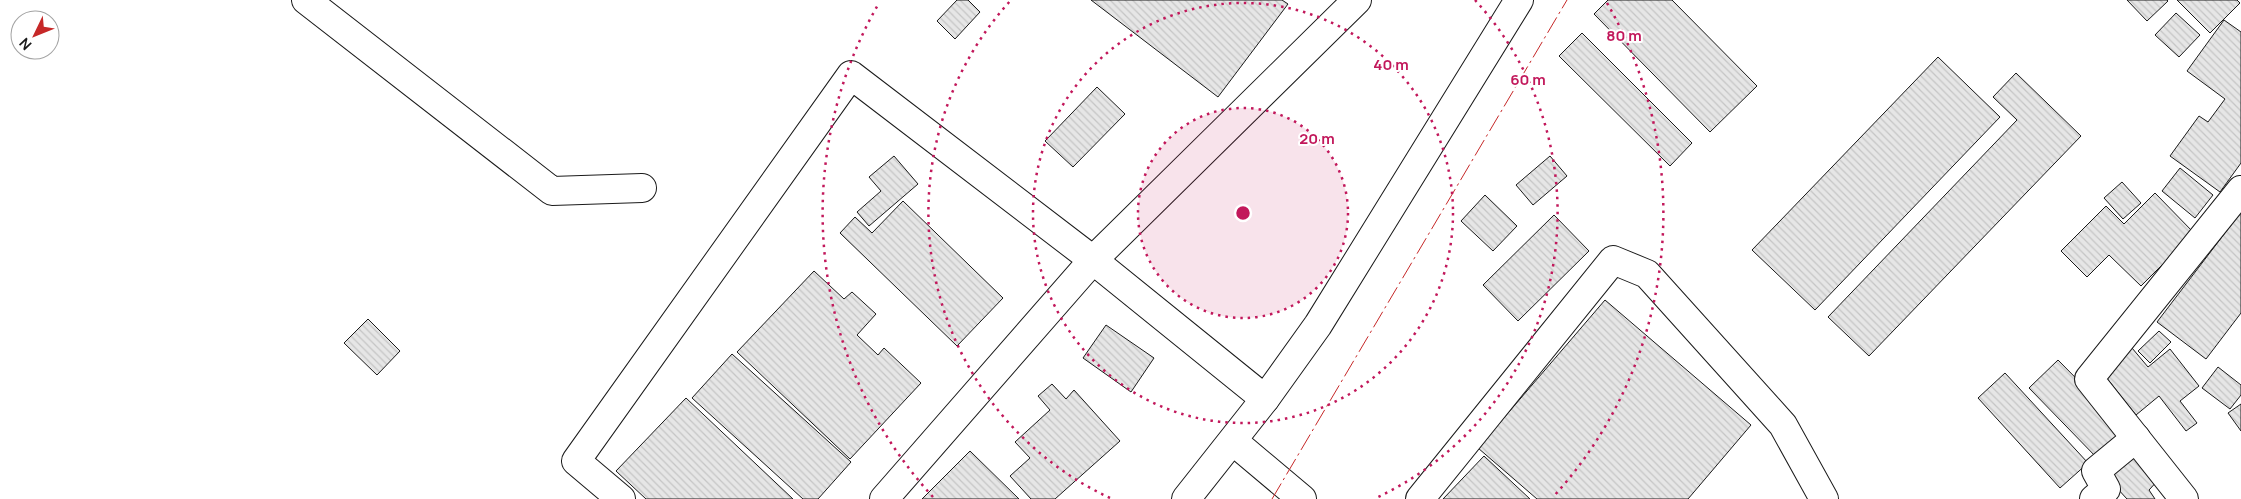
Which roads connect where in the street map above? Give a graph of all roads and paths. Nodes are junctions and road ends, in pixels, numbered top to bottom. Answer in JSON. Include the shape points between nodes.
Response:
{"nodes":[{"id":1,"x":306,"y":0,"type":"edge"},
{"id":2,"x":1357,"y":0,"type":"edge"},
{"id":3,"x":1519,"y":0,"type":"edge"},
{"id":4,"x":642,"y":188,"type":"dead end"},
{"id":5,"x":2240,"y":193,"type":"edge"},
{"id":6,"x":1093,"y":260,"type":"junction"},
{"id":7,"x":1266,"y":399,"type":"junction"},
{"id":8,"x":2136,"y":438,"type":"junction"},
{"id":9,"x":1233,"y":441,"type":"junction"},
{"id":10,"x":621,"y":499,"type":"edge"},
{"id":11,"x":884,"y":499,"type":"edge"},
{"id":12,"x":1186,"y":499,"type":"edge"},
{"id":13,"x":1302,"y":499,"type":"edge"},
{"id":14,"x":1420,"y":499,"type":"edge"},
{"id":15,"x":1824,"y":499,"type":"edge"},
{"id":16,"x":2094,"y":499,"type":"edge"},
{"id":17,"x":2184,"y":499,"type":"edge"}],
"edges":[{"from":1,"to":4,"type":"street","via":[[552,191]]},
{"from":2,"to":6,"type":"street"},
{"from":3,"to":7,"type":"street","via":[[1318,325]]},
{"from":5,"to":8,"type":"street","via":[[2089,378]]},
{"from":6,"to":7,"type":"street"},
{"from":6,"to":10,"type":"street","via":[[851,75],[576,461]]},
{"from":6,"to":11,"type":"street"},
{"from":7,"to":9,"type":"street"},
{"from":8,"to":16,"type":"street","via":[[2096,471],[2106,488]]},
{"from":8,"to":17,"type":"street"},
{"from":9,"to":12,"type":"street"},
{"from":9,"to":13,"type":"street"},
{"from":14,"to":15,"type":"street","via":[[1613,260],[1647,274],[1783,425]]}]}
